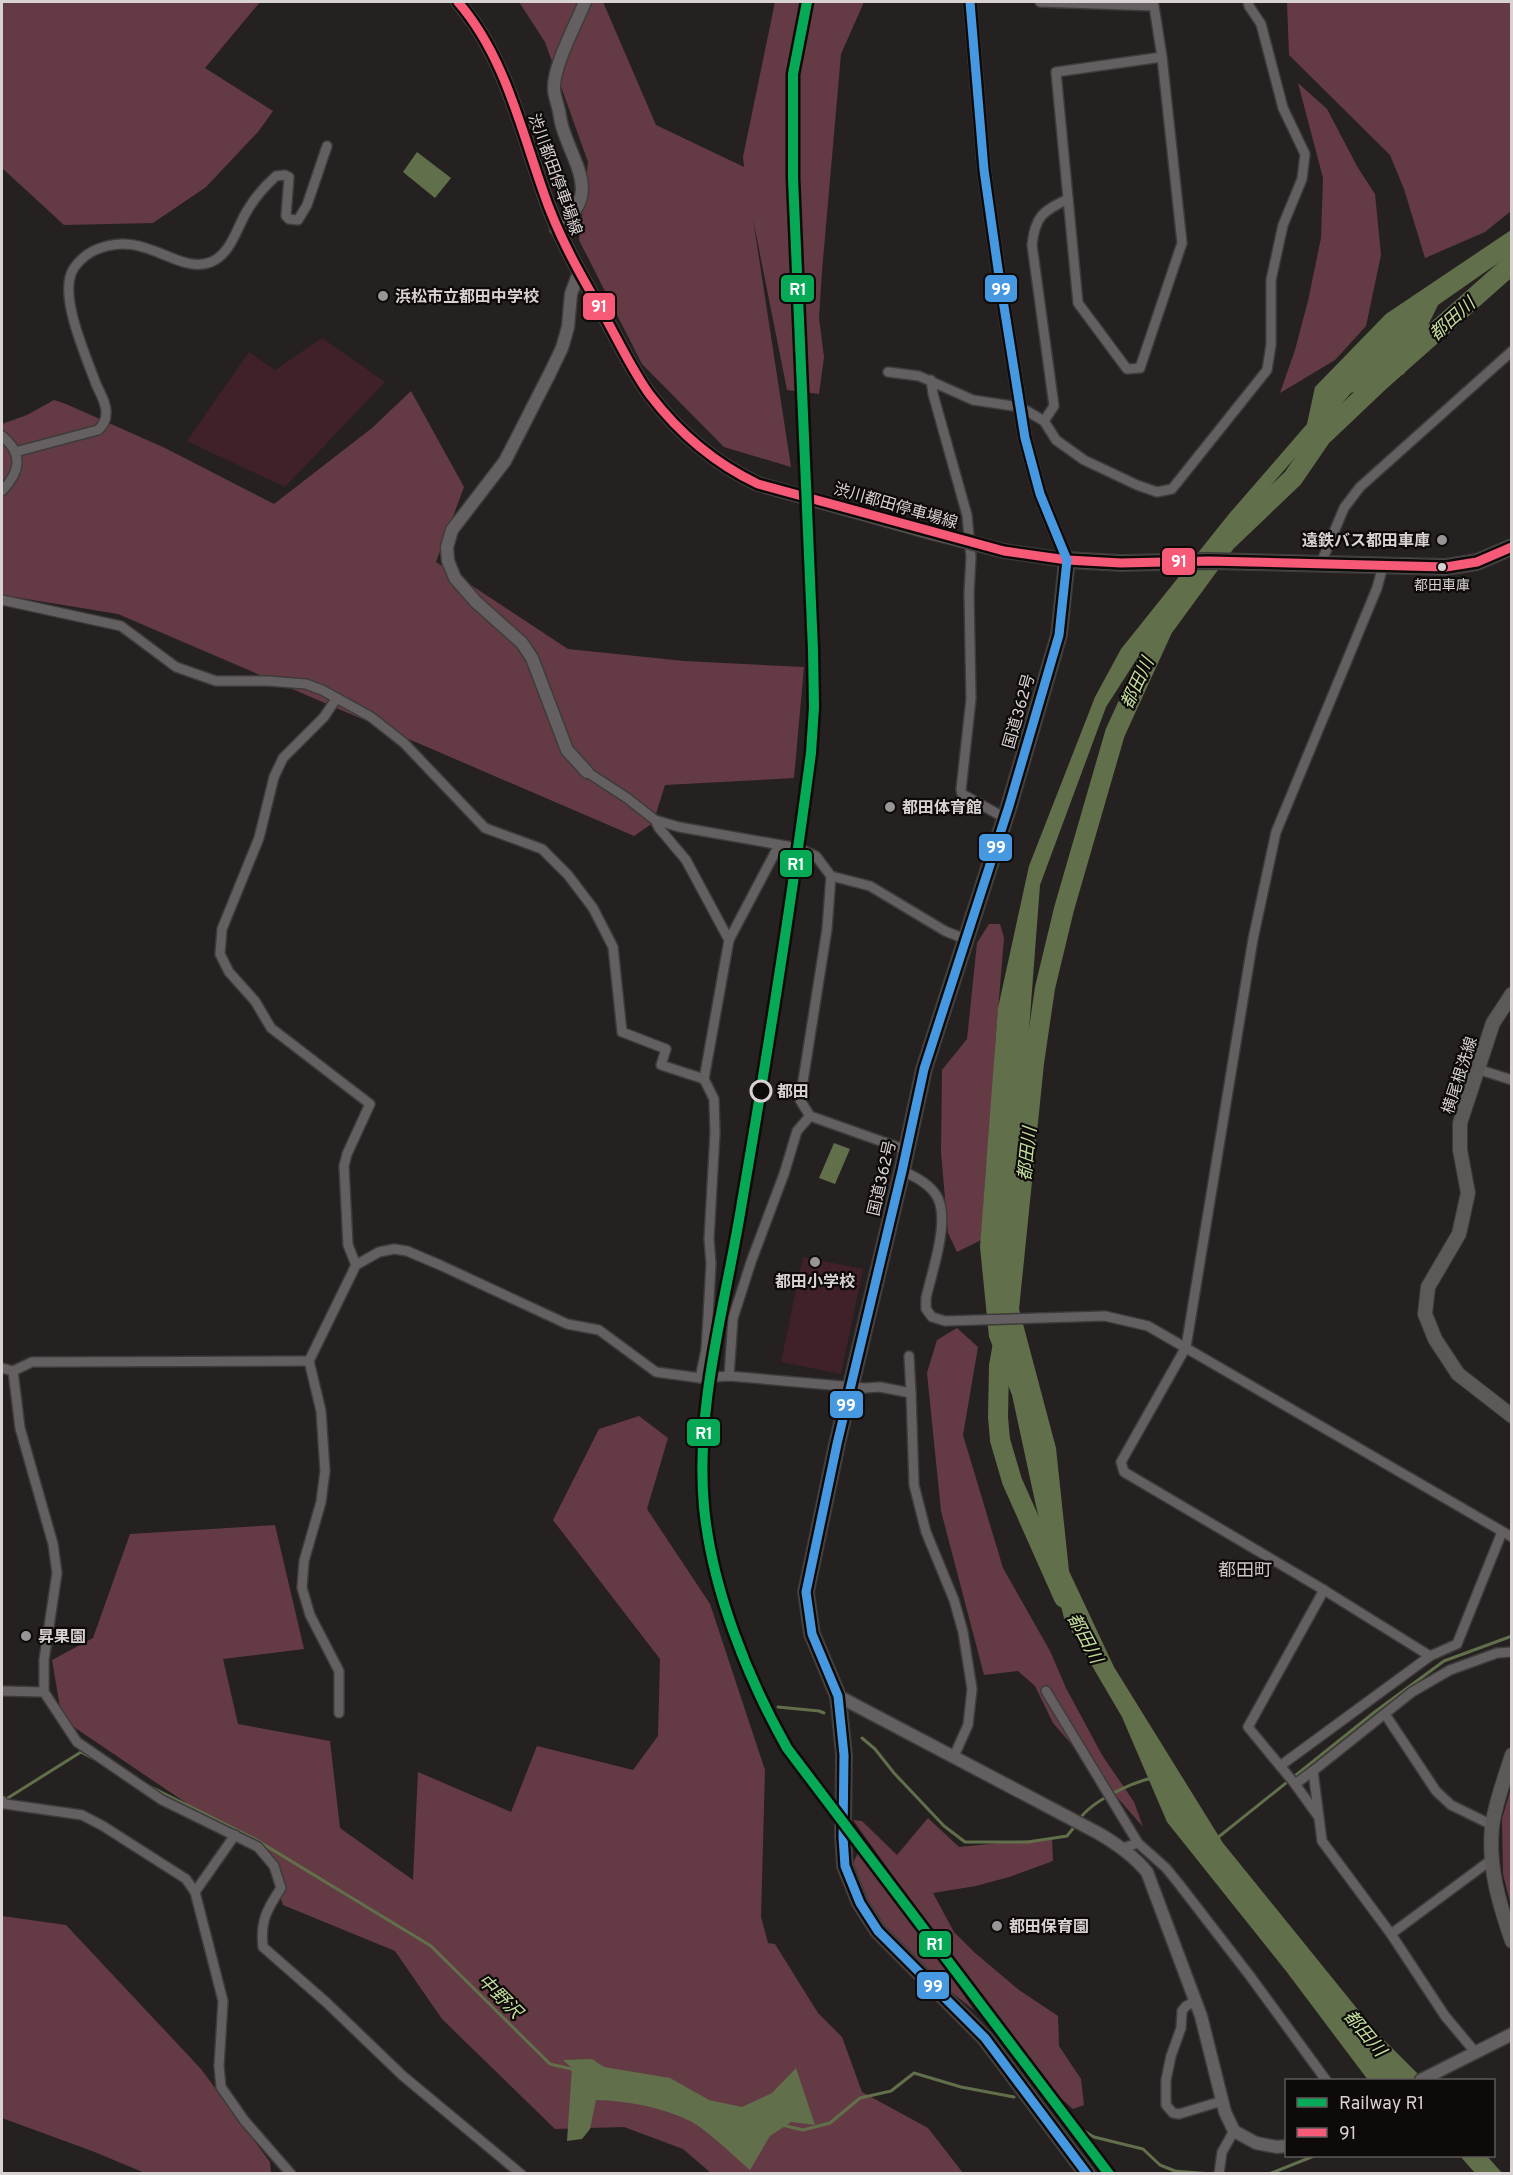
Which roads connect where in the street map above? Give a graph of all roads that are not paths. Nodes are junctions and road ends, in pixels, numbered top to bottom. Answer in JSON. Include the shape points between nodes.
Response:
{"nodes":[{"id":1,"x":458,"y":2,"type":"edge"},
{"id":2,"x":585,"y":2,"type":"edge"},
{"id":3,"x":970,"y":2,"type":"edge"},
{"id":4,"x":1041,"y":2,"type":"edge"},
{"id":5,"x":1248,"y":2,"type":"edge"},
{"id":6,"x":1162,"y":57,"type":"junction"},
{"id":7,"x":327,"y":146,"type":"dead end"},
{"id":8,"x":1068,"y":199,"type":"junction"},
{"id":9,"x":556,"y":229,"type":"junction"},
{"id":10,"x":579,"y":272,"type":"junction"},
{"id":11,"x":1511,"y":351,"type":"edge"},
{"id":12,"x":888,"y":372,"type":"dead end"},
{"id":13,"x":931,"y":381,"type":"junction"},
{"id":14,"x":1020,"y":407,"type":"junction"},
{"id":15,"x":1044,"y":421,"type":"junction"},
{"id":16,"x":2,"y":436,"type":"edge"},
{"id":17,"x":15,"y":452,"type":"junction"},
{"id":18,"x":2,"y":491,"type":"edge"},
{"id":19,"x":1511,"y":550,"type":"edge"},
{"id":20,"x":1067,"y":560,"type":"junction"},
{"id":21,"x":1321,"y":563,"type":"junction"},
{"id":22,"x":1383,"y":566,"type":"junction"},
{"id":23,"x":2,"y":600,"type":"edge"},
{"id":24,"x":336,"y":699,"type":"junction"},
{"id":25,"x":587,"y":772,"type":"joint"},
{"id":26,"x":1005,"y":818,"type":"junction"},
{"id":27,"x":655,"y":820,"type":"junction"},
{"id":28,"x":779,"y":845,"type":"junction"},
{"id":29,"x":831,"y":876,"type":"junction"},
{"id":30,"x":965,"y":939,"type":"junction"},
{"id":31,"x":729,"y":940,"type":"junction"},
{"id":32,"x":1512,"y":994,"type":"edge"},
{"id":33,"x":1477,"y":1069,"type":"junction"},
{"id":34,"x":704,"y":1079,"type":"junction"},
{"id":35,"x":1512,"y":1080,"type":"edge"},
{"id":36,"x":810,"y":1116,"type":"junction"},
{"id":37,"x":906,"y":1150,"type":"junction"},
{"id":38,"x":902,"y":1171,"type":"junction"},
{"id":39,"x":356,"y":1265,"type":"junction"},
{"id":40,"x":1186,"y":1347,"type":"junction"},
{"id":41,"x":909,"y":1356,"type":"dead end"},
{"id":42,"x":309,"y":1361,"type":"junction"},
{"id":43,"x":2,"y":1368,"type":"edge"},
{"id":44,"x":13,"y":1371,"type":"junction"},
{"id":45,"x":729,"y":1376,"type":"junction"},
{"id":46,"x":700,"y":1378,"type":"junction"},
{"id":47,"x":851,"y":1386,"type":"junction"},
{"id":48,"x":911,"y":1393,"type":"junction"},
{"id":49,"x":1512,"y":1416,"type":"edge"},
{"id":50,"x":1502,"y":1532,"type":"junction"},
{"id":51,"x":1512,"y":1537,"type":"edge"},
{"id":52,"x":1324,"y":1590,"type":"junction"},
{"id":53,"x":1512,"y":1652,"type":"edge"},
{"id":54,"x":1430,"y":1656,"type":"junction"},
{"id":55,"x":2,"y":1691,"type":"edge"},
{"id":56,"x":1046,"y":1691,"type":"dead end"},
{"id":57,"x":44,"y":1692,"type":"junction"},
{"id":58,"x":838,"y":1696,"type":"junction"},
{"id":59,"x":339,"y":1713,"type":"dead end"},
{"id":60,"x":1385,"y":1714,"type":"junction"},
{"id":61,"x":1512,"y":1755,"type":"edge"},
{"id":62,"x":954,"y":1756,"type":"junction"},
{"id":63,"x":1281,"y":1768,"type":"junction"},
{"id":64,"x":1313,"y":1771,"type":"junction"},
{"id":65,"x":1295,"y":1784,"type":"junction"},
{"id":66,"x":2,"y":1801,"type":"edge"},
{"id":67,"x":1319,"y":1818,"type":"junction"},
{"id":68,"x":1492,"y":1825,"type":"junction"},
{"id":69,"x":235,"y":1835,"type":"junction"},
{"id":70,"x":1138,"y":1843,"type":"junction"},
{"id":71,"x":1123,"y":1848,"type":"junction"},
{"id":72,"x":1491,"y":1860,"type":"junction"},
{"id":73,"x":195,"y":1892,"type":"junction"},
{"id":74,"x":1391,"y":1934,"type":"junction"},
{"id":75,"x":1512,"y":1941,"type":"edge"},
{"id":76,"x":1196,"y":2001,"type":"junction"},
{"id":77,"x":1512,"y":2034,"type":"edge"},
{"id":78,"x":1471,"y":2055,"type":"junction"},
{"id":79,"x":1325,"y":2079,"type":"edge"},
{"id":80,"x":1423,"y":2079,"type":"edge"},
{"id":81,"x":1222,"y":2101,"type":"junction"},
{"id":82,"x":1234,"y":2131,"type":"junction"},
{"id":83,"x":1285,"y":2146,"type":"edge"},
{"id":84,"x":291,"y":2174,"type":"edge"},
{"id":85,"x":521,"y":2174,"type":"edge"},
{"id":86,"x":1087,"y":2174,"type":"edge"},
{"id":87,"x":1219,"y":2174,"type":"edge"}],
"edges":[{"from":1,"to":9,"type":"main road","name":"渋川都田停車場線","via":[[473,19],[501,71]]},
{"from":2,"to":9,"type":"street","via":[[558,67],[554,89],[562,126],[581,173],[582,192],[577,208]]},
{"from":3,"to":14,"type":"street","via":[[984,170]]},
{"from":4,"to":6,"type":"street","via":[[1154,6]]},
{"from":5,"to":15,"type":"street","via":[[1261,24],[1283,108],[1305,154],[1302,179],[1283,225],[1271,280],[1267,370],[1172,489],[1157,492],[1084,460],[1056,440]]},
{"from":6,"to":8,"type":"street","via":[[1056,72]]},
{"from":6,"to":8,"type":"street","via":[[1182,243],[1140,368],[1127,369],[1078,303]]},
{"from":7,"to":17,"type":"street","via":[[298,220],[286,216],[289,177],[276,176],[256,196],[228,248],[213,262],[183,262],[146,247],[117,243],[80,261],[71,272],[68,297],[105,407],[104,423],[99,430]]},
{"from":8,"to":15,"type":"street","via":[[1043,213],[1034,226],[1032,245],[1054,406]]},
{"from":9,"to":10,"type":"main road","name":"渋川都田停車場線"},
{"from":10,"to":20,"type":"main road","name":"渋川都田停車場線","bridge":true,"via":[[650,395],[694,443],[733,472],[758,484],[933,533],[1004,551]]},
{"from":10,"to":25,"type":"street","via":[[571,294],[562,348],[506,461],[452,530],[447,547],[455,578],[522,643],[532,658],[567,750]]},
{"from":11,"to":21,"type":"street","via":[[1360,487],[1344,508]]},
{"from":12,"to":13,"type":"street"},
{"from":13,"to":14,"type":"street","via":[[973,400]]},
{"from":13,"to":26,"type":"street","via":[[967,515],[971,557],[971,699],[961,790]]},
{"from":14,"to":15,"type":"street"},
{"from":14,"to":20,"type":"street","via":[[1040,494]]},
{"from":16,"to":17,"type":"street"},
{"from":17,"to":18,"type":"street","via":[[17,469]]},
{"from":19,"to":22,"type":"highway","via":[[1477,562],[1446,567]]},
{"from":20,"to":21,"type":"highway"},
{"from":20,"to":26,"type":"highway","name":"国道362号","via":[[1059,635]]},
{"from":21,"to":22,"type":"highway"},
{"from":22,"to":40,"type":"street","via":[[1276,832],[1253,939]]},
{"from":23,"to":24,"type":"street","via":[[121,626],[176,666],[216,681],[306,684]]},
{"from":24,"to":34,"type":"street","via":[[371,717],[404,743],[485,828],[542,849],[568,875],[593,908],[613,947],[622,1032],[666,1049],[661,1065]]},
{"from":24,"to":39,"type":"street","via":[[324,717],[283,758],[274,777],[259,838],[222,929],[220,954],[271,1028],[370,1104],[344,1167],[348,1245]]},
{"from":25,"to":27,"type":"street"},
{"from":26,"to":30,"type":"highway","name":"国道362号"},
{"from":27,"to":28,"type":"street"},
{"from":27,"to":31,"type":"street","via":[[686,860]]},
{"from":28,"to":29,"type":"street","via":[[816,856]]},
{"from":28,"to":31,"type":"street"},
{"from":29,"to":30,"type":"street","via":[[870,886]]},
{"from":29,"to":36,"type":"street","via":[[827,929],[800,1100]]},
{"from":30,"to":37,"type":"highway","name":"国道362号","via":[[924,1069]]},
{"from":31,"to":34,"type":"street"},
{"from":32,"to":33,"type":"main road","name":"横尾根洗線","via":[[1493,1023]]},
{"from":33,"to":35,"type":"street"},
{"from":33,"to":49,"type":"main road","name":"横尾根洗線","via":[[1460,1123],[1460,1150],[1468,1193],[1458,1234],[1428,1287],[1425,1314],[1435,1339],[1458,1374]]},
{"from":34,"to":46,"type":"street","via":[[714,1099],[715,1133],[708,1317]]},
{"from":36,"to":37,"type":"street"},
{"from":36,"to":45,"type":"street","via":[[797,1131],[733,1318]]},
{"from":37,"to":38,"type":"highway","name":"国道362号"},
{"from":38,"to":40,"type":"street","via":[[930,1188],[940,1203],[941,1229],[926,1298],[926,1309],[932,1317],[945,1321],[1106,1316],[1148,1326]]},
{"from":38,"to":47,"type":"highway","name":"国道362号"},
{"from":39,"to":42,"type":"street"},
{"from":39,"to":46,"type":"street","via":[[379,1252],[407,1251],[567,1324],[599,1330],[656,1372]]},
{"from":40,"to":50,"type":"street"},
{"from":40,"to":52,"type":"street","via":[[1121,1462],[1124,1472]]},
{"from":41,"to":48,"type":"street"},
{"from":42,"to":44,"type":"street","via":[[32,1362]]},
{"from":42,"to":59,"type":"street","via":[[321,1411],[325,1471],[321,1502],[304,1561],[303,1588],[310,1615],[339,1671]]},
{"from":43,"to":44,"type":"street"},
{"from":44,"to":57,"type":"street","via":[[20,1428],[53,1544],[57,1573],[44,1660]]},
{"from":45,"to":46,"type":"street"},
{"from":45,"to":47,"type":"street"},
{"from":47,"to":48,"type":"street"},
{"from":47,"to":58,"type":"highway","name":"国道362号","via":[[806,1592],[812,1634]]},
{"from":48,"to":62,"type":"street","via":[[914,1485],[926,1532],[960,1621],[972,1689],[968,1725]]},
{"from":50,"to":51,"type":"street"},
{"from":50,"to":54,"type":"street","via":[[1457,1644]]},
{"from":52,"to":54,"type":"street"},
{"from":52,"to":63,"type":"street","via":[[1248,1727]]},
{"from":53,"to":60,"type":"street","via":[[1497,1653],[1450,1670],[1412,1692]]},
{"from":54,"to":63,"type":"street"},
{"from":55,"to":57,"type":"street"},
{"from":56,"to":70,"type":"street"},
{"from":57,"to":69,"type":"street","via":[[77,1742],[162,1800]]},
{"from":58,"to":62,"type":"street"},
{"from":58,"to":86,"type":"highway","name":"国道362号","via":[[844,1755],[845,1866],[860,1903],[878,1931],[985,2038]]},
{"from":60,"to":64,"type":"street"},
{"from":60,"to":68,"type":"street","via":[[1436,1791],[1452,1805]]},
{"from":61,"to":68,"type":"main road"},
{"from":62,"to":71,"type":"street"},
{"from":63,"to":65,"type":"street"},
{"from":64,"to":65,"type":"street"},
{"from":64,"to":67,"type":"street"},
{"from":65,"to":67,"type":"street"},
{"from":66,"to":73,"type":"street","via":[[82,1815],[186,1879]]},
{"from":67,"to":74,"type":"street","via":[[1322,1841]]},
{"from":68,"to":72,"type":"main road"},
{"from":69,"to":73,"type":"street"},
{"from":69,"to":85,"type":"street","via":[[258,1847],[274,1866],[281,1888],[261,1929],[263,1947],[403,2076]]},
{"from":70,"to":71,"type":"street"},
{"from":70,"to":79,"type":"street","via":[[1179,1884]]},
{"from":71,"to":76,"type":"street","via":[[1147,1872]]},
{"from":72,"to":74,"type":"street"},
{"from":72,"to":75,"type":"main road","via":[[1494,1885]]},
{"from":73,"to":84,"type":"street","via":[[223,2001],[221,2087],[244,2121]]},
{"from":74,"to":78,"type":"street"},
{"from":76,"to":81,"type":"street"},
{"from":76,"to":81,"type":"street","via":[[1182,2011],[1166,2080],[1166,2105],[1173,2113],[1185,2114]]},
{"from":77,"to":78,"type":"street"},
{"from":78,"to":80,"type":"street"},
{"from":81,"to":82,"type":"street"},
{"from":82,"to":83,"type":"street","via":[[1256,2143]]},
{"from":82,"to":87,"type":"street","via":[[1222,2152]]}]}
